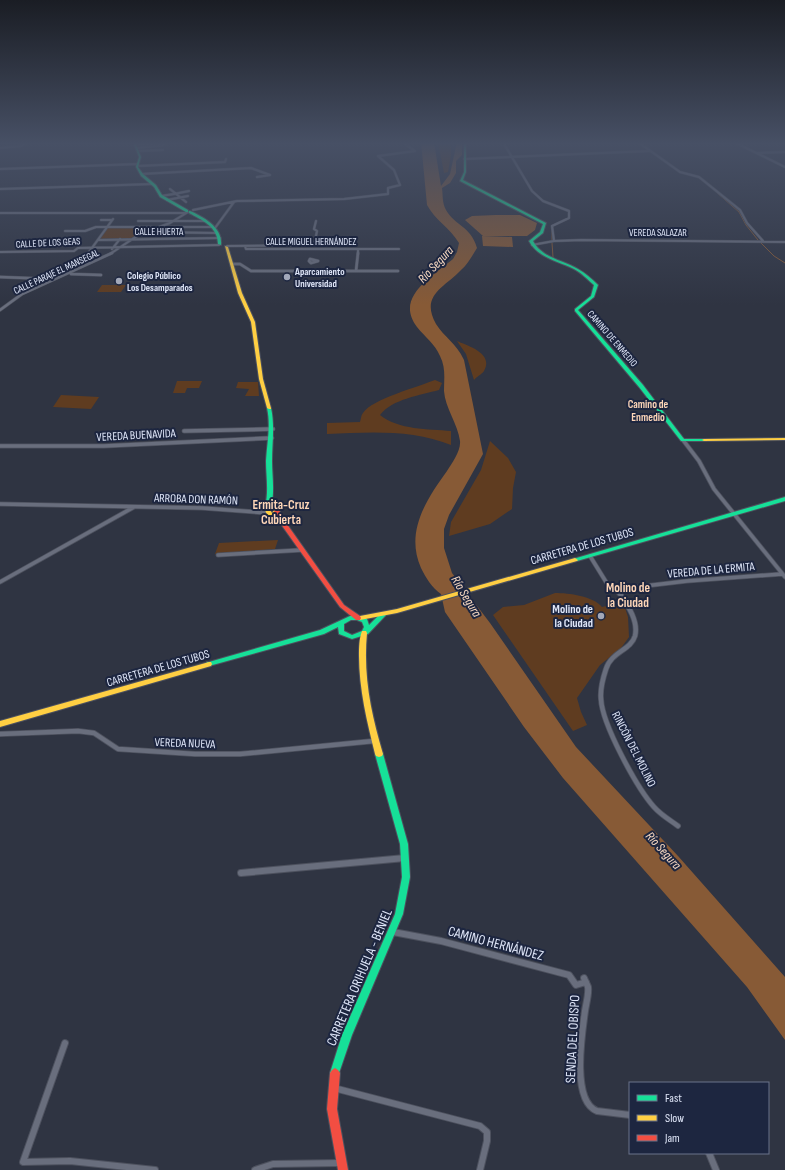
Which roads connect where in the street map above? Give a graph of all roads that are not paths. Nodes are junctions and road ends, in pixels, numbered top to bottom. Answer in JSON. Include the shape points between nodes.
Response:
{"nodes":[{"id":1,"x":162,"y":197,"type":"edge"},
{"id":2,"x":185,"y":197,"type":"edge"},
{"id":3,"x":365,"y":197,"type":"edge"},
{"id":4,"x":491,"y":197,"type":"edge"},
{"id":5,"x":538,"y":197,"type":"edge"},
{"id":6,"x":723,"y":197,"type":"edge"},
{"id":7,"x":179,"y":198,"type":"junction"},
{"id":8,"x":167,"y":200,"type":"junction"},
{"id":9,"x":234,"y":202,"type":"junction"},
{"id":10,"x":189,"y":211,"type":"junction"},
{"id":11,"x":148,"y":212,"type":"junction"},
{"id":12,"x":160,"y":212,"type":"junction"},
{"id":13,"x":0,"y":213,"type":"edge"},
{"id":14,"x":117,"y":213,"type":"junction"},
{"id":15,"x":145,"y":218,"type":"junction"},
{"id":16,"x":177,"y":218,"type":"junction"},
{"id":17,"x":112,"y":219,"type":"junction"},
{"id":18,"x":101,"y":220,"type":"dead end"},
{"id":19,"x":155,"y":220,"type":"junction"},
{"id":20,"x":173,"y":221,"type":"junction"},
{"id":21,"x":180,"y":221,"type":"junction"},
{"id":22,"x":206,"y":221,"type":"junction"},
{"id":23,"x":316,"y":221,"type":"dead end"},
{"id":24,"x":107,"y":227,"type":"junction"},
{"id":25,"x":154,"y":227,"type":"junction"},
{"id":26,"x":175,"y":228,"type":"junction"},
{"id":27,"x":65,"y":231,"type":"dead end"},
{"id":28,"x":142,"y":232,"type":"junction"},
{"id":29,"x":172,"y":232,"type":"junction"},
{"id":30,"x":120,"y":239,"type":"junction"},
{"id":31,"x":132,"y":239,"type":"junction"},
{"id":32,"x":169,"y":239,"type":"junction"},
{"id":33,"x":186,"y":239,"type":"junction"},
{"id":34,"x":219,"y":239,"type":"junction"},
{"id":35,"x":98,"y":240,"type":"junction"},
{"id":36,"x":554,"y":241,"type":"junction"},
{"id":37,"x":763,"y":242,"type":"junction"},
{"id":38,"x":785,"y":242,"type":"edge"},
{"id":39,"x":314,"y":245,"type":"junction"},
{"id":40,"x":532,"y":245,"type":"junction"},
{"id":41,"x":165,"y":246,"type":"junction"},
{"id":42,"x":183,"y":246,"type":"junction"},
{"id":43,"x":245,"y":246,"type":"junction"},
{"id":44,"x":334,"y":246,"type":"dead end"},
{"id":45,"x":92,"y":248,"type":"junction"},
{"id":46,"x":112,"y":249,"type":"junction"},
{"id":47,"x":120,"y":249,"type":"junction"},
{"id":48,"x":315,"y":249,"type":"junction"},
{"id":49,"x":358,"y":249,"type":"junction"},
{"id":50,"x":399,"y":250,"type":"dead end"},
{"id":51,"x":0,"y":252,"type":"edge"},
{"id":52,"x":89,"y":252,"type":"dead end"},
{"id":53,"x":313,"y":259,"type":"junction"},
{"id":54,"x":313,"y":263,"type":"junction"},
{"id":55,"x":232,"y":264,"type":"junction"},
{"id":56,"x":311,"y":271,"type":"junction"},
{"id":57,"x":356,"y":271,"type":"junction"},
{"id":58,"x":398,"y":271,"type":"dead end"},
{"id":59,"x":69,"y":274,"type":"junction"},
{"id":60,"x":101,"y":275,"type":"dead end"},
{"id":61,"x":0,"y":276,"type":"edge"},
{"id":62,"x":52,"y":280,"type":"junction"},
{"id":63,"x":238,"y":286,"type":"junction"},
{"id":64,"x":0,"y":310,"type":"edge"},
{"id":65,"x":273,"y":429,"type":"junction"},
{"id":66,"x":184,"y":431,"type":"dead end"},
{"id":67,"x":272,"y":438,"type":"junction"},
{"id":68,"x":785,"y":439,"type":"edge"},
{"id":69,"x":683,"y":440,"type":"junction"},
{"id":70,"x":0,"y":446,"type":"edge"},
{"id":71,"x":271,"y":498,"type":"junction"},
{"id":72,"x":785,"y":499,"type":"edge"},
{"id":73,"x":0,"y":504,"type":"edge"},
{"id":74,"x":135,"y":507,"type":"junction"},
{"id":75,"x":276,"y":509,"type":"junction"},
{"id":76,"x":268,"y":511,"type":"junction"},
{"id":77,"x":733,"y":514,"type":"junction"},
{"id":78,"x":281,"y":520,"type":"junction"},
{"id":79,"x":302,"y":550,"type":"junction"},
{"id":80,"x":218,"y":555,"type":"dead end"},
{"id":81,"x":590,"y":556,"type":"junction"},
{"id":82,"x":783,"y":576,"type":"edge"},
{"id":83,"x":6,"y":578,"type":"junction"},
{"id":84,"x":0,"y":579,"type":"edge"},
{"id":85,"x":0,"y":582,"type":"edge"},
{"id":86,"x":616,"y":589,"type":"junction"},
{"id":87,"x":342,"y":606,"type":"junction"},
{"id":88,"x":385,"y":614,"type":"junction"},
{"id":89,"x":359,"y":618,"type":"junction"},
{"id":90,"x":342,"y":622,"type":"junction"},
{"id":91,"x":322,"y":632,"type":"junction"},
{"id":92,"x":341,"y":632,"type":"junction"},
{"id":93,"x":365,"y":632,"type":"junction"},
{"id":94,"x":348,"y":636,"type":"junction"},
{"id":95,"x":361,"y":653,"type":"junction"},
{"id":96,"x":0,"y":724,"type":"edge"},
{"id":97,"x":0,"y":734,"type":"edge"},
{"id":98,"x":374,"y":742,"type":"junction"},
{"id":99,"x":678,"y":826,"type":"dead end"},
{"id":100,"x":406,"y":858,"type":"junction"},
{"id":101,"x":241,"y":873,"type":"dead end"},
{"id":102,"x":393,"y":932,"type":"junction"},
{"id":103,"x":585,"y":980,"type":"joint"},
{"id":104,"x":65,"y":1043,"type":"dead end"},
{"id":105,"x":332,"y":1087,"type":"junction"},
{"id":106,"x":629,"y":1115,"type":"edge"},
{"id":107,"x":709,"y":1154,"type":"edge"},
{"id":108,"x":342,"y":1167,"type":"edge"},
{"id":109,"x":155,"y":1170,"type":"edge"},
{"id":110,"x":255,"y":1170,"type":"edge"},
{"id":111,"x":480,"y":1170,"type":"edge"},
{"id":112,"x":716,"y":1170,"type":"edge"}],
"edges":[{"from":1,"to":8,"type":"main road"},
{"from":2,"to":7,"type":"street"},
{"from":3,"to":9,"type":"street"},
{"from":4,"to":40,"type":"main road","via":[[545,224],[542,232],[531,241]]},
{"from":5,"to":36,"type":"street","via":[[569,211],[569,218],[552,226]]},
{"from":6,"to":37,"type":"street","via":[[740,210]]},
{"from":7,"to":8,"type":"street"},
{"from":7,"to":10,"type":"street"},
{"from":8,"to":10,"type":"main road"},
{"from":9,"to":10,"type":"street"},
{"from":9,"to":34,"type":"street"},
{"from":10,"to":12,"type":"street"},
{"from":10,"to":16,"type":"street"},
{"from":10,"to":22,"type":"main road"},
{"from":10,"to":34,"type":"main road"},
{"from":11,"to":12,"type":"street"},
{"from":11,"to":14,"type":"street"},
{"from":11,"to":15,"type":"street"},
{"from":12,"to":19,"type":"street"},
{"from":13,"to":14,"type":"street"},
{"from":14,"to":17,"type":"street"},
{"from":15,"to":19,"type":"street"},
{"from":15,"to":19,"type":"street","via":[[137,220]]},
{"from":16,"to":19,"type":"street"},
{"from":16,"to":20,"type":"street"},
{"from":17,"to":18,"type":"street"},
{"from":17,"to":24,"type":"street"},
{"from":19,"to":20,"type":"street"},
{"from":20,"to":21,"type":"street"},
{"from":20,"to":25,"type":"street"},
{"from":21,"to":22,"type":"street"},
{"from":21,"to":26,"type":"street"},
{"from":22,"to":34,"type":"main road"},
{"from":23,"to":39,"type":"street"},
{"from":24,"to":25,"type":"street"},
{"from":24,"to":27,"type":"street"},
{"from":24,"to":35,"type":"street"},
{"from":25,"to":26,"type":"street"},
{"from":25,"to":28,"type":"street"},
{"from":26,"to":29,"type":"street"},
{"from":26,"to":34,"type":"street"},
{"from":28,"to":29,"type":"street"},
{"from":28,"to":31,"type":"street"},
{"from":29,"to":32,"type":"street"},
{"from":29,"to":34,"type":"street"},
{"from":30,"to":31,"type":"street","name":"CALLE HUERTA"},
{"from":30,"to":35,"type":"street","name":"CALLE HUERTA"},
{"from":30,"to":46,"type":"street"},
{"from":31,"to":32,"type":"street","name":"CALLE HUERTA"},
{"from":31,"to":47,"type":"street"},
{"from":32,"to":33,"type":"street","name":"CALLE HUERTA"},
{"from":32,"to":41,"type":"street"},
{"from":33,"to":34,"type":"street","name":"CALLE HUERTA"},
{"from":33,"to":42,"type":"street"},
{"from":34,"to":42,"type":"street","name":"CALLE DE LOS GEAS"},
{"from":34,"to":43,"type":"street","name":"CALLE MIGUEL HERNÁNDEZ"},
{"from":34,"to":55,"type":"main road"},
{"from":34,"to":63,"type":"main road"},
{"from":35,"to":45,"type":"street"},
{"from":36,"to":37,"type":"street","name":"VEREDA SALAZAR"},
{"from":36,"to":40,"type":"street","name":"VEREDA SALAZAR"},
{"from":37,"to":38,"type":"street","name":"VEREDA SALAZAR"},
{"from":39,"to":43,"type":"street"},
{"from":39,"to":44,"type":"street"},
{"from":40,"to":69,"type":"main road","name":"CAMINO DE ENMEDIO","via":[[544,255],[577,270],[596,285],[593,296],[576,310]]},
{"from":41,"to":42,"type":"street","name":"CALLE DE LOS GEAS"},
{"from":41,"to":47,"type":"street","name":"CALLE DE LOS GEAS"},
{"from":43,"to":48,"type":"street","name":"CALLE MIGUEL HERNÁNDEZ","via":[[246,249]]},
{"from":45,"to":46,"type":"street","name":"CALLE DE LOS GEAS"},
{"from":45,"to":51,"type":"street","name":"CALLE DE LOS GEAS","via":[[78,248],[74,251]]},
{"from":45,"to":52,"type":"street"},
{"from":46,"to":47,"type":"street","name":"CALLE DE LOS GEAS"},
{"from":47,"to":59,"type":"street","name":"CALLE PARAJE EL MANSEGAL"},
{"from":48,"to":49,"type":"street","name":"CALLE MIGUEL HERNÁNDEZ"},
{"from":48,"to":53,"type":"street"},
{"from":49,"to":50,"type":"street","name":"CALLE MIGUEL HERNÁNDEZ"},
{"from":49,"to":57,"type":"street"},
{"from":53,"to":54,"type":"street","via":[[309,261]]},
{"from":53,"to":54,"type":"street","via":[[318,261]]},
{"from":54,"to":56,"type":"street"},
{"from":55,"to":56,"type":"street","via":[[240,264],[251,271]]},
{"from":55,"to":63,"type":"main road"},
{"from":56,"to":57,"type":"street"},
{"from":57,"to":58,"type":"street"},
{"from":59,"to":60,"type":"street"},
{"from":59,"to":62,"type":"street","name":"CALLE PARAJE EL MANSEGAL"},
{"from":61,"to":62,"type":"street"},
{"from":62,"to":64,"type":"street","name":"CALLE PARAJE EL MANSEGAL","via":[[22,294]]},
{"from":63,"to":65,"type":"main road","via":[[253,322],[261,380]]},
{"from":65,"to":66,"type":"street"},
{"from":65,"to":67,"type":"main road"},
{"from":67,"to":70,"type":"street","name":"VEREDA BUENAVIDA","via":[[104,446]]},
{"from":67,"to":71,"type":"main road","via":[[269,460]]},
{"from":68,"to":69,"type":"main road"},
{"from":69,"to":77,"type":"street","name":"CAMINO DE ENMEDIO","via":[[710,484]]},
{"from":71,"to":75,"type":"main road"},
{"from":71,"to":76,"type":"main road"},
{"from":72,"to":77,"type":"main road","name":"CARRETERA DE LOS TUBOS"},
{"from":73,"to":74,"type":"street","name":"ARROBA DON RAMÓN"},
{"from":74,"to":76,"type":"street","name":"ARROBA DON RAMÓN"},
{"from":74,"to":83,"type":"street"},
{"from":75,"to":76,"type":"main road"},
{"from":75,"to":78,"type":"main road"},
{"from":76,"to":78,"type":"main road"},
{"from":77,"to":81,"type":"main road","name":"CARRETERA DE LOS TUBOS"},
{"from":77,"to":82,"type":"street","name":"CAMINO DE ENMEDIO"},
{"from":78,"to":79,"type":"main road"},
{"from":79,"to":80,"type":"street"},
{"from":79,"to":87,"type":"main road"},
{"from":81,"to":86,"type":"street","via":[[612,590]]},
{"from":81,"to":88,"type":"main road","name":"CARRETERA DE LOS TUBOS"},
{"from":82,"to":86,"type":"street","name":"VEREDA DE LA ERMITA","via":[[687,581]]},
{"from":83,"to":84,"type":"street"},
{"from":83,"to":85,"type":"street"},
{"from":86,"to":99,"type":"street","name":"RINCÓN DEL MOLINO","via":[[632,617],[635,636],[631,643],[608,663],[601,689],[601,702],[614,738],[648,799],[657,811]]},
{"from":87,"to":89,"type":"main road"},
{"from":87,"to":90,"type":"main road"},
{"from":88,"to":89,"type":"main road","name":"CARRETERA DE LOS TUBOS"},
{"from":88,"to":93,"type":"main road","name":"CARRETERA DE LOS TUBOS"},
{"from":89,"to":90,"type":"main road","via":[[350,618]]},
{"from":89,"to":93,"type":"main road","via":[[366,623]]},
{"from":90,"to":91,"type":"main road","name":"CARRETERA DE LOS TUBOS"},
{"from":90,"to":92,"type":"main road"},
{"from":91,"to":92,"type":"main road","name":"CARRETERA DE LOS TUBOS"},
{"from":91,"to":96,"type":"main road","name":"CARRETERA DE LOS TUBOS"},
{"from":92,"to":94,"type":"main road"},
{"from":93,"to":94,"type":"main road","via":[[357,636]]},
{"from":93,"to":95,"type":"main road","name":"CARRETERA ORIHUELA - BENIEL"},
{"from":94,"to":95,"type":"main road","name":"CARRETERA ORIHUELA - BENIEL","via":[[354,639]]},
{"from":95,"to":98,"type":"main road","name":"CARRETERA ORIHUELA - BENIEL","via":[[366,711]]},
{"from":97,"to":98,"type":"street","name":"VEREDA NUEVA","via":[[78,731],[94,733],[118,749],[195,754],[240,754]]},
{"from":98,"to":100,"type":"main road","name":"CARRETERA ORIHUELA - BENIEL"},
{"from":100,"to":101,"type":"street"},
{"from":100,"to":102,"type":"main road","name":"CARRETERA ORIHUELA - BENIEL","via":[[404,897]]},
{"from":102,"to":103,"type":"street","name":"CAMINO HERNÁNDEZ","via":[[441,941],[569,975],[576,985]]},
{"from":102,"to":105,"type":"main road","name":"CARRETERA ORIHUELA - BENIEL","via":[[347,1035]]},
{"from":103,"to":106,"type":"street","name":"SENDA DEL OBISPO","via":[[588,987],[580,1079],[585,1100],[593,1108]]},
{"from":104,"to":109,"type":"street","via":[[60,1063],[27,1146],[24,1162],[70,1161]]},
{"from":105,"to":108,"type":"main road","name":"CARRETERA ORIHUELA - BENIEL","via":[[332,1109]]},
{"from":105,"to":111,"type":"street","via":[[480,1126],[487,1132]]},
{"from":107,"to":112,"type":"street"},
{"from":108,"to":110,"type":"street","via":[[272,1164]]}]}
